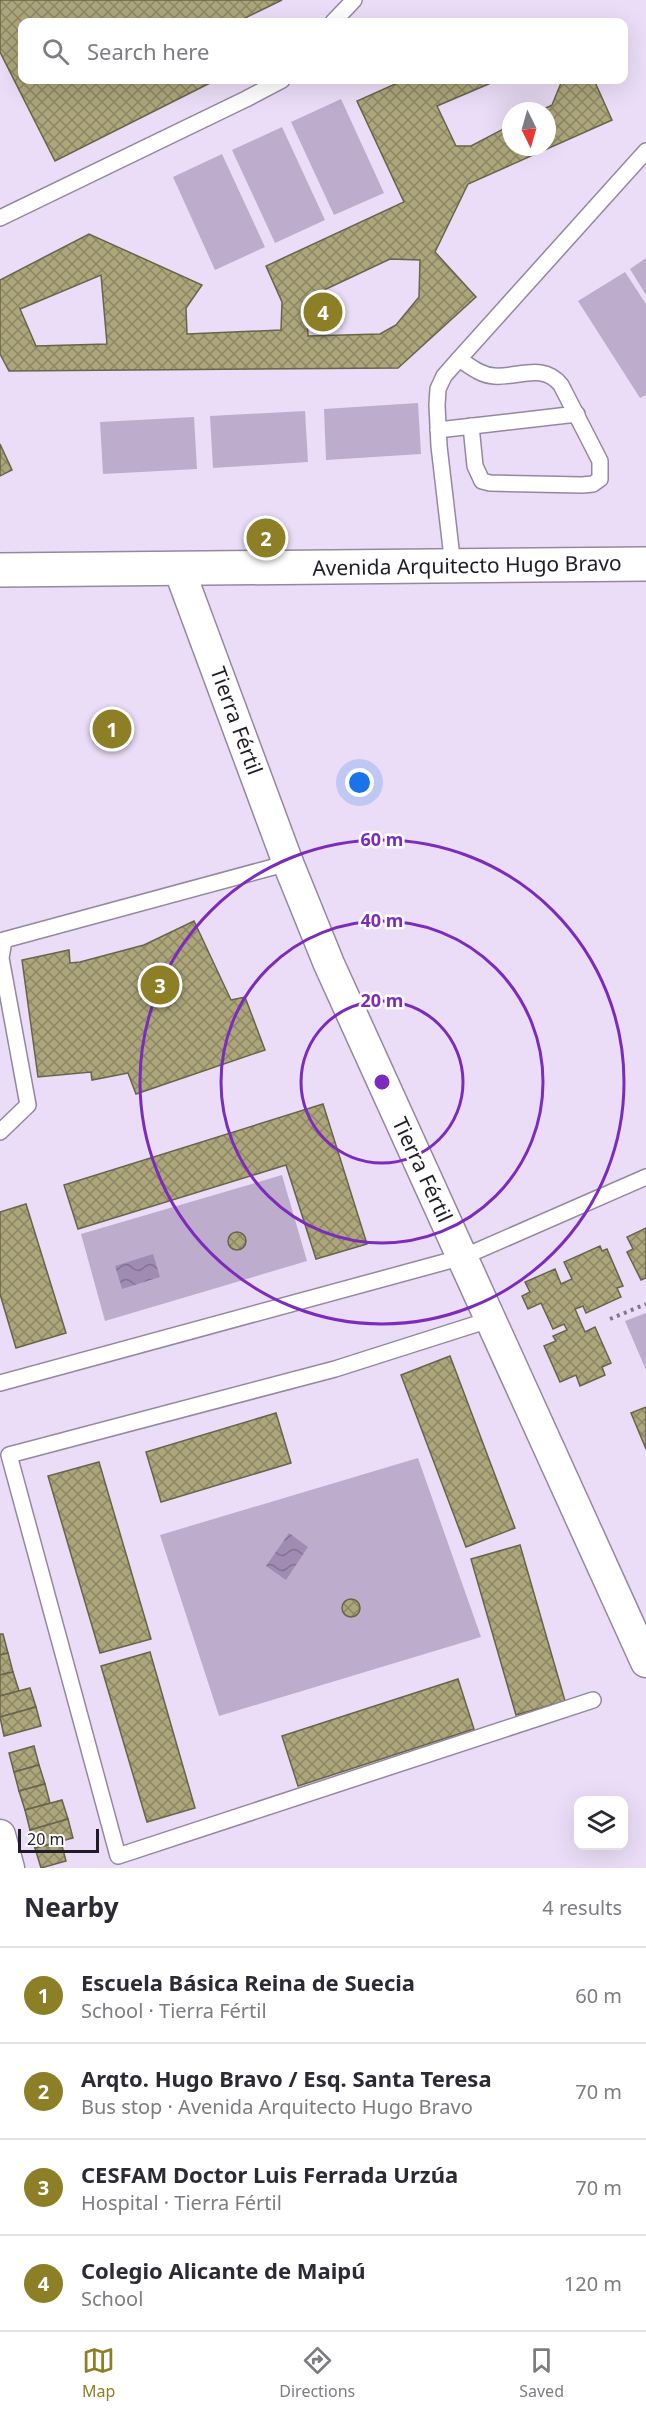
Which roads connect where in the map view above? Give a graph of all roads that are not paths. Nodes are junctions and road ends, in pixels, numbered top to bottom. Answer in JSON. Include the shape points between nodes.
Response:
{"nodes":[{"id":1,"x":354,"y":0,"type":"edge"},
{"id":2,"x":337,"y":18,"type":"edge"},
{"id":3,"x":274,"y":84,"type":"edge"},
{"id":4,"x":646,"y":151,"type":"edge"},
{"id":5,"x":0,"y":218,"type":"edge"},
{"id":6,"x":459,"y":359,"type":"junction"},
{"id":7,"x":577,"y":414,"type":"junction"},
{"id":8,"x":471,"y":426,"type":"junction"},
{"id":9,"x":438,"y":430,"type":"junction"},
{"id":10,"x":646,"y":564,"type":"edge"},
{"id":11,"x":453,"y":566,"type":"junction"},
{"id":12,"x":179,"y":569,"type":"junction"},
{"id":13,"x":0,"y":570,"type":"edge"},
{"id":14,"x":288,"y":863,"type":"junction"},
{"id":15,"x":0,"y":1132,"type":"edge"},
{"id":16,"x":646,"y":1177,"type":"edge"},
{"id":17,"x":463,"y":1257,"type":"junction"},
{"id":18,"x":492,"y":1319,"type":"junction"},
{"id":19,"x":0,"y":1383,"type":"edge"},
{"id":20,"x":646,"y":1662,"type":"edge"},
{"id":21,"x":593,"y":1700,"type":"dead end"},
{"id":22,"x":0,"y":1835,"type":"edge"},
{"id":23,"x":9,"y":1868,"type":"edge"}],
"edges":[{"from":1,"to":2,"type":"lane"},
{"from":3,"to":5,"type":"lane"},
{"from":4,"to":6,"type":"lane"},
{"from":6,"to":7,"type":"lane","via":[[482,374],[544,372],[554,376]]},
{"from":6,"to":9,"type":"lane","via":[[438,389]]},
{"from":7,"to":8,"type":"lane"},
{"from":7,"to":8,"type":"lane","via":[[600,461],[600,479],[593,484],[482,481],[475,466]]},
{"from":8,"to":9,"type":"lane"},
{"from":9,"to":11,"type":"lane"},
{"from":10,"to":11,"type":"street","name":"Avenida Arquitecto Hugo Bravo"},
{"from":11,"to":12,"type":"street","name":"Avenida Arquitecto Hugo Bravo"},
{"from":12,"to":13,"type":"street","name":"Avenida Arquitecto Hugo Bravo"},
{"from":12,"to":14,"type":"street","name":"Tierra Fértil"},
{"from":14,"to":15,"type":"lane","via":[[4,939],[1,958],[28,1105]]},
{"from":14,"to":17,"type":"street","name":"Tierra Fértil","via":[[362,1040]]},
{"from":16,"to":17,"type":"lane"},
{"from":17,"to":18,"type":"street","name":"Tierra Fértil"},
{"from":17,"to":19,"type":"lane"},
{"from":18,"to":20,"type":"street","name":"Tierra Fértil"},
{"from":18,"to":21,"type":"lane","via":[[335,1369],[9,1455],[118,1856]]},
{"from":22,"to":23,"type":"street"}]}
